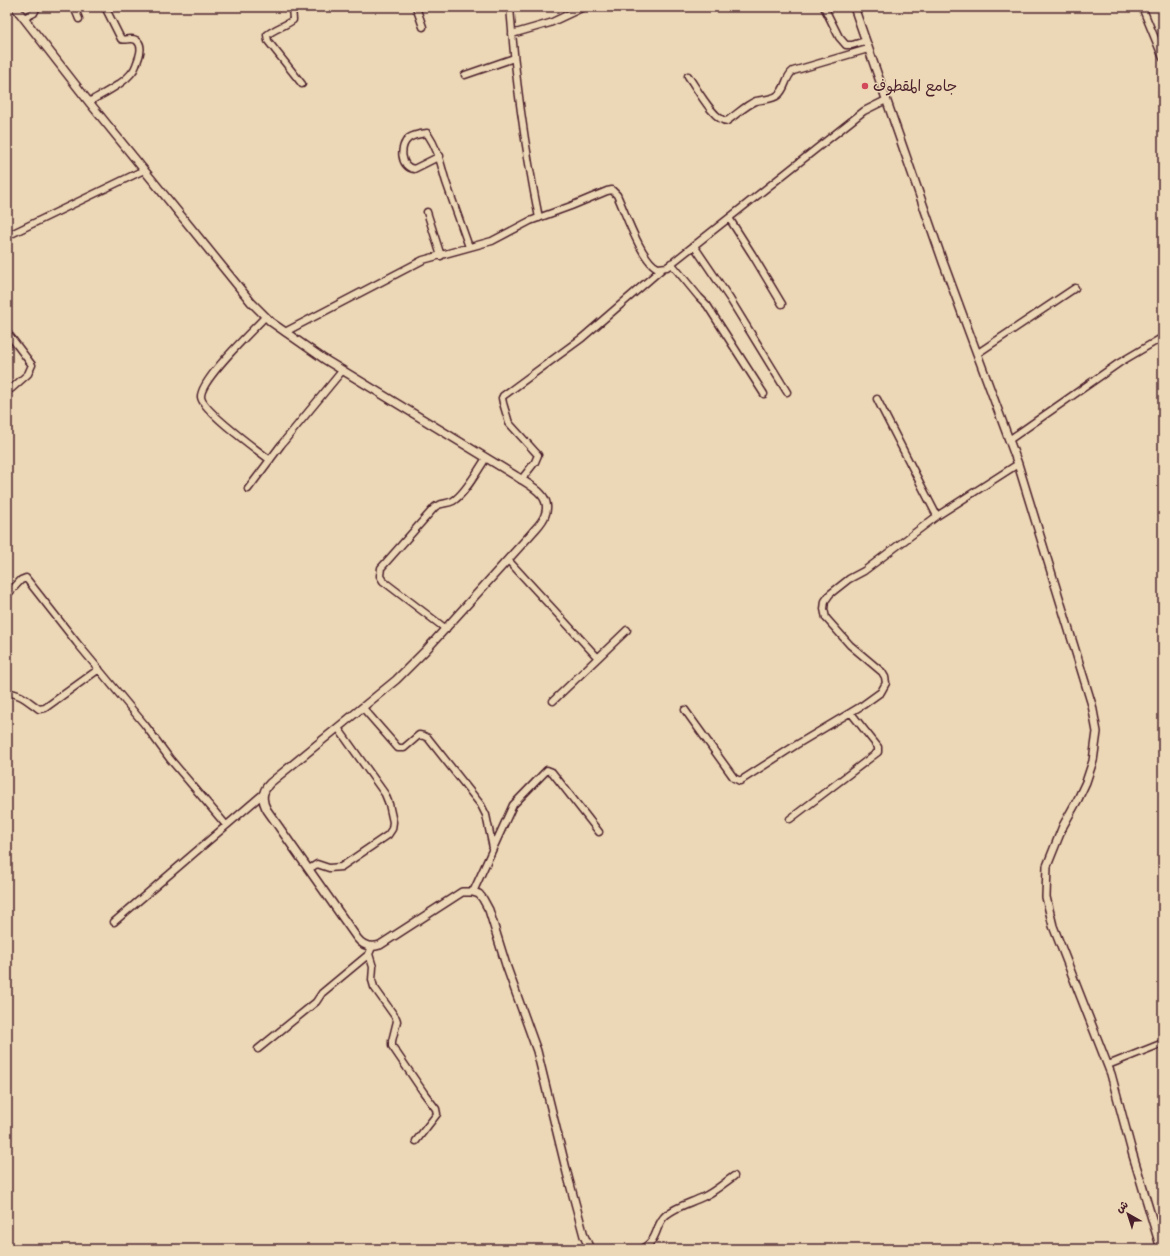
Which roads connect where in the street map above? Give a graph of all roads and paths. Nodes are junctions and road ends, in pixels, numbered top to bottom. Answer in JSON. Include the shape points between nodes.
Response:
{"nodes":[{"id":1,"x":15,"y":7,"type":"edge"},
{"id":2,"x":37,"y":7,"type":"edge"},
{"id":3,"x":74,"y":7,"type":"edge"},
{"id":4,"x":104,"y":7,"type":"edge"},
{"id":5,"x":292,"y":7,"type":"edge"},
{"id":6,"x":416,"y":7,"type":"edge"},
{"id":7,"x":510,"y":7,"type":"edge"},
{"id":8,"x":584,"y":7,"type":"edge"},
{"id":9,"x":824,"y":7,"type":"edge"},
{"id":10,"x":854,"y":7,"type":"edge"},
{"id":11,"x":1142,"y":7,"type":"edge"},
{"id":12,"x":24,"y":18,"type":"junction"},
{"id":13,"x":79,"y":20,"type":"dead end"},
{"id":14,"x":423,"y":27,"type":"dead end"},
{"id":15,"x":512,"y":34,"type":"junction"},
{"id":16,"x":866,"y":41,"type":"junction"},
{"id":17,"x":868,"y":49,"type":"junction"},
{"id":18,"x":514,"y":58,"type":"junction"},
{"id":19,"x":1163,"y":58,"type":"edge"},
{"id":20,"x":465,"y":75,"type":"dead end"},
{"id":21,"x":688,"y":76,"type":"dead end"},
{"id":22,"x":302,"y":84,"type":"dead end"},
{"id":23,"x":886,"y":100,"type":"junction"},
{"id":24,"x":89,"y":102,"type":"junction"},
{"id":25,"x":440,"y":156,"type":"junction"},
{"id":26,"x":144,"y":170,"type":"junction"},
{"id":27,"x":427,"y":212,"type":"dead end"},
{"id":28,"x":539,"y":218,"type":"junction"},
{"id":29,"x":729,"y":218,"type":"junction"},
{"id":30,"x":7,"y":236,"type":"edge"},
{"id":31,"x":694,"y":246,"type":"junction"},
{"id":32,"x":469,"y":247,"type":"junction"},
{"id":33,"x":441,"y":256,"type":"junction"},
{"id":34,"x":671,"y":263,"type":"junction"},
{"id":35,"x":663,"y":268,"type":"junction"},
{"id":36,"x":1075,"y":288,"type":"dead end"},
{"id":37,"x":782,"y":304,"type":"dead end"},
{"id":38,"x":265,"y":317,"type":"junction"},
{"id":39,"x":7,"y":332,"type":"edge"},
{"id":40,"x":284,"y":332,"type":"junction"},
{"id":41,"x":1163,"y":337,"type":"edge"},
{"id":42,"x":978,"y":353,"type":"junction"},
{"id":43,"x":342,"y":371,"type":"junction"},
{"id":44,"x":11,"y":389,"type":"dead end"},
{"id":45,"x":787,"y":392,"type":"dead end"},
{"id":46,"x":764,"y":394,"type":"dead end"},
{"id":47,"x":878,"y":399,"type":"dead end"},
{"id":48,"x":1009,"y":440,"type":"junction"},
{"id":49,"x":486,"y":458,"type":"junction"},
{"id":50,"x":270,"y":460,"type":"junction"},
{"id":51,"x":1018,"y":464,"type":"junction"},
{"id":52,"x":522,"y":480,"type":"junction"},
{"id":53,"x":248,"y":489,"type":"dead end"},
{"id":54,"x":937,"y":516,"type":"junction"},
{"id":55,"x":508,"y":560,"type":"junction"},
{"id":56,"x":7,"y":595,"type":"edge"},
{"id":57,"x":446,"y":629,"type":"junction"},
{"id":58,"x":627,"y":630,"type":"dead end"},
{"id":59,"x":598,"y":658,"type":"junction"},
{"id":60,"x":99,"y":669,"type":"junction"},
{"id":61,"x":7,"y":693,"type":"edge"},
{"id":62,"x":553,"y":701,"type":"dead end"},
{"id":63,"x":362,"y":708,"type":"junction"},
{"id":64,"x":685,"y":710,"type":"dead end"},
{"id":65,"x":851,"y":713,"type":"junction"},
{"id":66,"x":338,"y":728,"type":"junction"},
{"id":67,"x":263,"y":794,"type":"junction"},
{"id":68,"x":790,"y":819,"type":"dead end"},
{"id":69,"x":226,"y":825,"type":"junction"},
{"id":70,"x":599,"y":832,"type":"dead end"},
{"id":71,"x":493,"y":848,"type":"junction"},
{"id":72,"x":309,"y":869,"type":"junction"},
{"id":73,"x":473,"y":892,"type":"junction"},
{"id":74,"x":114,"y":922,"type":"dead end"},
{"id":75,"x":372,"y":947,"type":"junction"},
{"id":76,"x":369,"y":954,"type":"junction"},
{"id":77,"x":1163,"y":1043,"type":"edge"},
{"id":78,"x":258,"y":1049,"type":"dead end"},
{"id":79,"x":1108,"y":1066,"type":"junction"},
{"id":80,"x":416,"y":1141,"type":"dead end"},
{"id":81,"x":734,"y":1176,"type":"dead end"},
{"id":82,"x":590,"y":1249,"type":"edge"},
{"id":83,"x":641,"y":1249,"type":"edge"},
{"id":84,"x":1161,"y":1249,"type":"edge"}],
"edges":[{"from":1,"to":12,"type":"street"},
{"from":2,"to":12,"type":"street","via":[[34,13]]},
{"from":3,"to":13,"type":"street"},
{"from":4,"to":24,"type":"street","via":[[121,39],[136,40],[141,51],[133,71],[126,78]]},
{"from":5,"to":22,"type":"street","via":[[293,20],[267,35],[268,41]]},
{"from":6,"to":14,"type":"street"},
{"from":7,"to":15,"type":"street"},
{"from":8,"to":15,"type":"street","via":[[550,23]]},
{"from":9,"to":16,"type":"street","via":[[839,37],[846,45]]},
{"from":10,"to":16,"type":"street"},
{"from":11,"to":19,"type":"street"},
{"from":12,"to":24,"type":"street"},
{"from":15,"to":18,"type":"street"},
{"from":16,"to":17,"type":"street"},
{"from":17,"to":21,"type":"street","via":[[793,71],[777,96],[757,101],[727,121],[722,120],[709,107]]},
{"from":17,"to":23,"type":"street"},
{"from":18,"to":20,"type":"street"},
{"from":18,"to":28,"type":"street","via":[[530,175]]},
{"from":23,"to":29,"type":"street","via":[[864,111]]},
{"from":23,"to":42,"type":"street"},
{"from":24,"to":26,"type":"street"},
{"from":25,"to":25,"type":"street","via":[[410,169],[403,158],[403,146],[416,134],[427,133]]},
{"from":25,"to":32,"type":"street"},
{"from":26,"to":30,"type":"street"},
{"from":26,"to":38,"type":"street"},
{"from":27,"to":33,"type":"street"},
{"from":28,"to":32,"type":"street","via":[[492,241]]},
{"from":28,"to":35,"type":"street","via":[[601,192],[612,190],[617,195],[640,248],[655,267]]},
{"from":29,"to":31,"type":"street"},
{"from":29,"to":37,"type":"street"},
{"from":31,"to":34,"type":"street"},
{"from":31,"to":45,"type":"street"},
{"from":32,"to":33,"type":"street"},
{"from":33,"to":40,"type":"street","via":[[417,263]]},
{"from":34,"to":35,"type":"street"},
{"from":34,"to":46,"type":"street","via":[[707,305]]},
{"from":35,"to":52,"type":"street","via":[[582,338],[503,396],[510,423],[538,455]]},
{"from":36,"to":42,"type":"street"},
{"from":38,"to":40,"type":"street"},
{"from":38,"to":50,"type":"street","via":[[210,376],[201,396],[205,406],[236,435]]},
{"from":39,"to":44,"type":"street","via":[[32,365],[28,374]]},
{"from":40,"to":43,"type":"street"},
{"from":41,"to":48,"type":"street","via":[[1119,362]]},
{"from":42,"to":48,"type":"street"},
{"from":43,"to":49,"type":"street"},
{"from":43,"to":50,"type":"street"},
{"from":47,"to":54,"type":"street"},
{"from":48,"to":51,"type":"street"},
{"from":49,"to":52,"type":"street"},
{"from":49,"to":57,"type":"street","via":[[460,496],[435,507],[381,568],[380,576],[383,581]]},
{"from":50,"to":53,"type":"street"},
{"from":51,"to":54,"type":"street"},
{"from":51,"to":79,"type":"street","via":[[1092,705],[1097,732],[1094,761],[1047,866],[1046,897],[1052,926]]},
{"from":52,"to":55,"type":"street","via":[[538,490],[545,498],[547,507],[541,522]]},
{"from":54,"to":65,"type":"street","via":[[864,571],[849,579],[825,601],[824,614],[833,627],[885,677],[886,683],[881,692]]},
{"from":55,"to":57,"type":"street"},
{"from":55,"to":59,"type":"street"},
{"from":56,"to":60,"type":"street","via":[[26,578]]},
{"from":57,"to":63,"type":"street","via":[[396,680]]},
{"from":58,"to":59,"type":"street"},
{"from":59,"to":62,"type":"street"},
{"from":60,"to":61,"type":"street","via":[[45,708],[39,709],[22,697]]},
{"from":60,"to":69,"type":"street"},
{"from":63,"to":66,"type":"street"},
{"from":63,"to":71,"type":"street","via":[[398,748],[404,748],[417,736],[426,737],[481,805],[486,815]]},
{"from":64,"to":65,"type":"street","via":[[734,778],[740,781]]},
{"from":65,"to":68,"type":"street","via":[[878,747],[878,752]]},
{"from":66,"to":67,"type":"street","via":[[270,783]]},
{"from":66,"to":72,"type":"street","via":[[385,794],[393,826],[388,835],[344,866],[333,868],[317,864]]},
{"from":67,"to":69,"type":"street"},
{"from":67,"to":72,"type":"street","via":[[265,806]]},
{"from":69,"to":74,"type":"street"},
{"from":70,"to":71,"type":"street","via":[[552,772],[546,770],[513,805]]},
{"from":71,"to":73,"type":"street"},
{"from":72,"to":75,"type":"street","via":[[360,942]]},
{"from":73,"to":75,"type":"street","via":[[458,894],[380,945]]},
{"from":73,"to":82,"type":"street","via":[[479,894],[487,904],[537,1051],[567,1173]]},
{"from":75,"to":76,"type":"street"},
{"from":76,"to":78,"type":"street","via":[[322,993],[316,1002]]},
{"from":76,"to":80,"type":"street","via":[[374,987],[397,1021],[392,1046],[436,1109],[437,1114]]},
{"from":77,"to":79,"type":"street"},
{"from":79,"to":84,"type":"street"},
{"from":81,"to":83,"type":"street","via":[[705,1196],[665,1215],[653,1240]]}]}
